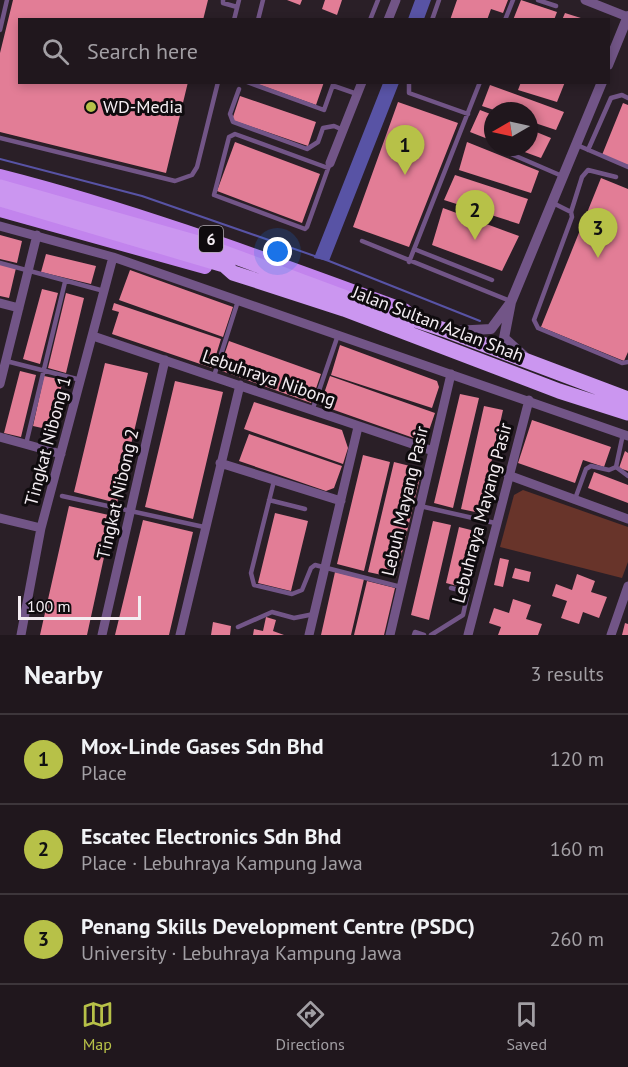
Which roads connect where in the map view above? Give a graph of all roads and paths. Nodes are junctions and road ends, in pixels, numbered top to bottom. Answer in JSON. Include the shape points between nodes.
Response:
{"nodes":[{"id":1,"x":6,"y":0,"type":"edge"},
{"id":2,"x":224,"y":0,"type":"edge"},
{"id":3,"x":239,"y":0,"type":"edge"},
{"id":4,"x":263,"y":0,"type":"edge"},
{"id":5,"x":378,"y":0,"type":"edge"},
{"id":6,"x":396,"y":0,"type":"edge"},
{"id":7,"x":439,"y":0,"type":"edge"},
{"id":8,"x":513,"y":0,"type":"edge"},
{"id":9,"x":538,"y":0,"type":"edge"},
{"id":10,"x":585,"y":0,"type":"edge"},
{"id":11,"x":556,"y":6,"type":"dead end"},
{"id":12,"x":237,"y":7,"type":"junction"},
{"id":13,"x":628,"y":16,"type":"edge"},
{"id":14,"x":234,"y":18,"type":"edge"},
{"id":15,"x":258,"y":18,"type":"edge"},
{"id":16,"x":371,"y":18,"type":"edge"},
{"id":17,"x":389,"y":18,"type":"edge"},
{"id":18,"x":433,"y":18,"type":"edge"},
{"id":19,"x":506,"y":18,"type":"edge"},
{"id":20,"x":0,"y":30,"type":"edge"},
{"id":21,"x":610,"y":62,"type":"edge"},
{"id":22,"x":218,"y":84,"type":"edge"},
{"id":23,"x":252,"y":84,"type":"edge"},
{"id":24,"x":334,"y":84,"type":"edge"},
{"id":25,"x":361,"y":84,"type":"edge"},
{"id":26,"x":409,"y":84,"type":"edge"},
{"id":27,"x":479,"y":84,"type":"edge"},
{"id":28,"x":601,"y":84,"type":"edge"},
{"id":29,"x":239,"y":89,"type":"dead end"},
{"id":30,"x":357,"y":94,"type":"junction"},
{"id":31,"x":628,"y":98,"type":"edge"},
{"id":32,"x":468,"y":114,"type":"junction"},
{"id":33,"x":343,"y":130,"type":"junction"},
{"id":34,"x":0,"y":138,"type":"edge"},
{"id":35,"x":577,"y":145,"type":"junction"},
{"id":36,"x":588,"y":150,"type":"junction"},
{"id":37,"x":516,"y":156,"type":"edge"},
{"id":38,"x":329,"y":166,"type":"junction"},
{"id":39,"x":628,"y":167,"type":"edge"},
{"id":40,"x":0,"y":176,"type":"edge"},
{"id":41,"x":564,"y":177,"type":"junction"},
{"id":42,"x":616,"y":177,"type":"dead end"},
{"id":43,"x":0,"y":188,"type":"edge"},
{"id":44,"x":0,"y":199,"type":"edge"},
{"id":45,"x":554,"y":203,"type":"junction"},
{"id":46,"x":0,"y":210,"type":"edge"},
{"id":47,"x":572,"y":212,"type":"junction"},
{"id":48,"x":91,"y":218,"type":"junction"},
{"id":49,"x":0,"y":226,"type":"edge"},
{"id":50,"x":37,"y":235,"type":"junction"},
{"id":51,"x":362,"y":241,"type":"dead end"},
{"id":52,"x":414,"y":249,"type":"junction"},
{"id":53,"x":113,"y":257,"type":"junction"},
{"id":54,"x":409,"y":262,"type":"junction"},
{"id":55,"x":0,"y":263,"type":"edge"},
{"id":56,"x":29,"y":271,"type":"junction"},
{"id":57,"x":233,"y":273,"type":"junction"},
{"id":58,"x":492,"y":280,"type":"dead end"},
{"id":59,"x":65,"y":282,"type":"junction"},
{"id":60,"x":104,"y":291,"type":"junction"},
{"id":61,"x":238,"y":300,"type":"junction"},
{"id":62,"x":511,"y":302,"type":"junction"},
{"id":63,"x":0,"y":303,"type":"edge"},
{"id":64,"x":20,"y":308,"type":"junction"},
{"id":65,"x":415,"y":320,"type":"junction"},
{"id":66,"x":448,"y":331,"type":"junction"},
{"id":67,"x":338,"y":335,"type":"junction"},
{"id":68,"x":93,"y":336,"type":"junction"},
{"id":69,"x":165,"y":360,"type":"junction"},
{"id":70,"x":6,"y":361,"type":"junction"},
{"id":71,"x":628,"y":362,"type":"edge"},
{"id":72,"x":533,"y":363,"type":"junction"},
{"id":73,"x":44,"y":371,"type":"junction"},
{"id":74,"x":451,"y":374,"type":"junction"},
{"id":75,"x":214,"y":376,"type":"junction"},
{"id":76,"x":81,"y":380,"type":"junction"},
{"id":77,"x":0,"y":384,"type":"edge"},
{"id":78,"x":240,"y":385,"type":"junction"},
{"id":79,"x":628,"y":399,"type":"edge"},
{"id":80,"x":529,"y":400,"type":"junction"},
{"id":81,"x":312,"y":411,"type":"junction"},
{"id":82,"x":628,"y":413,"type":"edge"},
{"id":83,"x":358,"y":427,"type":"junction"},
{"id":84,"x":625,"y":435,"type":"edge"},
{"id":85,"x":0,"y":437,"type":"edge"},
{"id":86,"x":26,"y":444,"type":"junction"},
{"id":87,"x":433,"y":451,"type":"junction"},
{"id":88,"x":60,"y":454,"type":"junction"},
{"id":89,"x":220,"y":463,"type":"junction"},
{"id":90,"x":615,"y":467,"type":"junction"},
{"id":91,"x":508,"y":475,"type":"junction"},
{"id":92,"x":628,"y":476,"type":"edge"},
{"id":93,"x":274,"y":480,"type":"junction"},
{"id":94,"x":62,"y":496,"type":"dead end"},
{"id":95,"x":269,"y":500,"type":"junction"},
{"id":96,"x":575,"y":500,"type":"junction"},
{"id":97,"x":341,"y":501,"type":"junction"},
{"id":98,"x":420,"y":506,"type":"junction"},
{"id":99,"x":305,"y":509,"type":"dead end"},
{"id":100,"x":132,"y":512,"type":"junction"},
{"id":101,"x":0,"y":518,"type":"edge"},
{"id":102,"x":628,"y":519,"type":"edge"},
{"id":103,"x":495,"y":523,"type":"junction"},
{"id":104,"x":204,"y":527,"type":"junction"},
{"id":105,"x":41,"y":528,"type":"junction"},
{"id":106,"x":325,"y":567,"type":"junction"},
{"id":107,"x":402,"y":586,"type":"junction"},
{"id":108,"x":628,"y":586,"type":"edge"},
{"id":109,"x":451,"y":588,"type":"dead end"},
{"id":110,"x":625,"y":607,"type":"edge"},
{"id":111,"x":314,"y":614,"type":"junction"},
{"id":112,"x":238,"y":627,"type":"dead end"},
{"id":113,"x":21,"y":635,"type":"edge"},
{"id":114,"x":102,"y":635,"type":"edge"},
{"id":115,"x":180,"y":635,"type":"edge"},
{"id":116,"x":309,"y":635,"type":"edge"},
{"id":117,"x":390,"y":635,"type":"edge"},
{"id":118,"x":414,"y":635,"type":"edge"},
{"id":119,"x":424,"y":635,"type":"edge"},
{"id":120,"x":431,"y":635,"type":"edge"},
{"id":121,"x":468,"y":635,"type":"edge"},
{"id":122,"x":611,"y":635,"type":"edge"}],
"edges":[{"from":1,"to":20,"type":"lane"},
{"from":2,"to":12,"type":"lane","via":[[223,3]]},
{"from":3,"to":12,"type":"lane"},
{"from":4,"to":15,"type":"lane"},
{"from":5,"to":16,"type":"lane"},
{"from":6,"to":17,"type":"street"},
{"from":7,"to":18,"type":"lane"},
{"from":8,"to":19,"type":"lane"},
{"from":9,"to":11,"type":"lane"},
{"from":10,"to":13,"type":"street"},
{"from":12,"to":14,"type":"lane"},
{"from":13,"to":21,"type":"street"},
{"from":22,"to":34,"type":"lane","via":[[197,167],[192,175],[175,181]]},
{"from":23,"to":24,"type":"lane","via":[[324,110]]},
{"from":24,"to":30,"type":"lane"},
{"from":25,"to":30,"type":"street"},
{"from":26,"to":32,"type":"lane","via":[[409,93]]},
{"from":27,"to":32,"type":"lane"},
{"from":28,"to":35,"type":"street"},
{"from":29,"to":33,"type":"lane","via":[[230,114],[233,122],[307,149],[318,142],[323,128],[334,126]]},
{"from":30,"to":33,"type":"street"},
{"from":31,"to":36,"type":"lane","via":[[611,98]]},
{"from":32,"to":52,"type":"lane"},
{"from":33,"to":38,"type":"street"},
{"from":35,"to":36,"type":"lane"},
{"from":35,"to":41,"type":"street"},
{"from":36,"to":39,"type":"lane"},
{"from":37,"to":41,"type":"lane"},
{"from":38,"to":38,"type":"lane","via":[[235,134],[229,137],[214,195],[305,229]]},
{"from":40,"to":65,"type":"main road","name":"Jalan Sultan Azlan Shah","number":"6","via":[[82,197],[210,239],[404,310]]},
{"from":41,"to":45,"type":"street"},
{"from":42,"to":47,"type":"lane","via":[[588,170],[582,177]]},
{"from":43,"to":48,"type":"highway","name":"Jalan Sultan Azlan Shah","number":"6"},
{"from":44,"to":48,"type":"highway","name":"Jalan Sultan Azlan Shah","number":"6"},
{"from":45,"to":47,"type":"lane"},
{"from":45,"to":62,"type":"street"},
{"from":46,"to":57,"type":"main road","name":"Jalan Sultan Azlan Shah","number":"6"},
{"from":47,"to":71,"type":"lane","via":[[534,320],[538,328],[622,363]]},
{"from":48,"to":57,"type":"highway","name":"Jalan Sultan Azlan Shah","number":"6","via":[[224,265]]},
{"from":48,"to":65,"type":"highway","name":"Jalan Sultan Azlan Shah","number":"6","via":[[198,243],[403,319]]},
{"from":49,"to":50,"type":"street"},
{"from":50,"to":53,"type":"street"},
{"from":50,"to":56,"type":"street"},
{"from":51,"to":54,"type":"lane"},
{"from":52,"to":54,"type":"lane"},
{"from":52,"to":58,"type":"lane"},
{"from":53,"to":60,"type":"street","name":"Tingkat Nibong 1"},
{"from":53,"to":61,"type":"street"},
{"from":54,"to":62,"type":"lane"},
{"from":55,"to":56,"type":"lane"},
{"from":56,"to":59,"type":"lane"},
{"from":56,"to":64,"type":"street"},
{"from":57,"to":82,"type":"highway","name":"Jalan Sultan Azlan Shah","number":"6","via":[[344,309],[559,391]]},
{"from":59,"to":60,"type":"lane"},
{"from":59,"to":73,"type":"lane"},
{"from":60,"to":68,"type":"street","name":"Tingkat Nibong 1"},
{"from":61,"to":67,"type":"street"},
{"from":61,"to":75,"type":"lane"},
{"from":62,"to":66,"type":"street","via":[[490,329]]},
{"from":62,"to":72,"type":"street","via":[[504,338]]},
{"from":63,"to":64,"type":"street"},
{"from":64,"to":70,"type":"street"},
{"from":65,"to":66,"type":"highway","name":"Jalan Sultan Azlan Shah","number":"6"},
{"from":66,"to":72,"type":"highway","name":"Jalan Sultan Azlan Shah","number":"6"},
{"from":67,"to":74,"type":"street"},
{"from":67,"to":81,"type":"lane"},
{"from":68,"to":69,"type":"street","name":"Lebuhraya Nibong"},
{"from":68,"to":76,"type":"street","name":"Tingkat Nibong 1"},
{"from":69,"to":75,"type":"street","name":"Lebuhraya Nibong"},
{"from":69,"to":100,"type":"street","name":"Tingkat Nibong 2"},
{"from":70,"to":73,"type":"lane"},
{"from":70,"to":77,"type":"street"},
{"from":72,"to":79,"type":"highway","name":"Jalan Sultan Azlan Shah","number":"6"},
{"from":73,"to":76,"type":"lane"},
{"from":73,"to":86,"type":"lane"},
{"from":74,"to":80,"type":"street"},
{"from":74,"to":87,"type":"street","name":"Lebuh Mayang Pasir"},
{"from":75,"to":78,"type":"street","name":"Lebuhraya Nibong"},
{"from":76,"to":88,"type":"street","name":"Tingkat Nibong 1"},
{"from":78,"to":81,"type":"street","name":"Lebuhraya Nibong"},
{"from":78,"to":89,"type":"street"},
{"from":80,"to":84,"type":"street"},
{"from":80,"to":91,"type":"street","name":"Lebuhraya Mayang Pasir"},
{"from":81,"to":83,"type":"street","name":"Lebuhraya Nibong"},
{"from":83,"to":87,"type":"street","name":"Lebuhraya Nibong"},
{"from":83,"to":97,"type":"street"},
{"from":84,"to":90,"type":"lane"},
{"from":85,"to":86,"type":"street"},
{"from":86,"to":88,"type":"street"},
{"from":87,"to":98,"type":"street","name":"Lebuh Mayang Pasir"},
{"from":88,"to":105,"type":"street","name":"Tingkat Nibong 1"},
{"from":89,"to":93,"type":"street"},
{"from":89,"to":104,"type":"street"},
{"from":90,"to":92,"type":"lane"},
{"from":90,"to":96,"type":"lane","via":[[586,469]]},
{"from":91,"to":96,"type":"street"},
{"from":91,"to":103,"type":"street","name":"Lebuhraya Mayang Pasir"},
{"from":93,"to":95,"type":"lane"},
{"from":93,"to":97,"type":"street"},
{"from":94,"to":100,"type":"lane"},
{"from":95,"to":99,"type":"lane"},
{"from":95,"to":106,"type":"lane","via":[[251,573],[255,585],[292,594],[302,590],[311,568]]},
{"from":96,"to":102,"type":"street"},
{"from":97,"to":106,"type":"street"},
{"from":98,"to":103,"type":"lane"},
{"from":98,"to":107,"type":"street","name":"Lebuh Mayang Pasir"},
{"from":100,"to":104,"type":"lane"},
{"from":100,"to":114,"type":"street","name":"Tingkat Nibong 2"},
{"from":101,"to":105,"type":"street"},
{"from":103,"to":121,"type":"street","name":"Lebuhraya Mayang Pasir"},
{"from":104,"to":115,"type":"street"},
{"from":105,"to":113,"type":"street","name":"Tingkat Nibong 1"},
{"from":106,"to":107,"type":"lane"},
{"from":106,"to":111,"type":"street"},
{"from":107,"to":117,"type":"street","name":"Lebuh Mayang Pasir"},
{"from":108,"to":110,"type":"street"},
{"from":109,"to":120,"type":"lane","via":[[468,592],[463,615]]},
{"from":110,"to":122,"type":"street"},
{"from":111,"to":112,"type":"lane","via":[[294,618],[272,612]]},
{"from":111,"to":116,"type":"street"},
{"from":118,"to":119,"type":"lane"}]}
